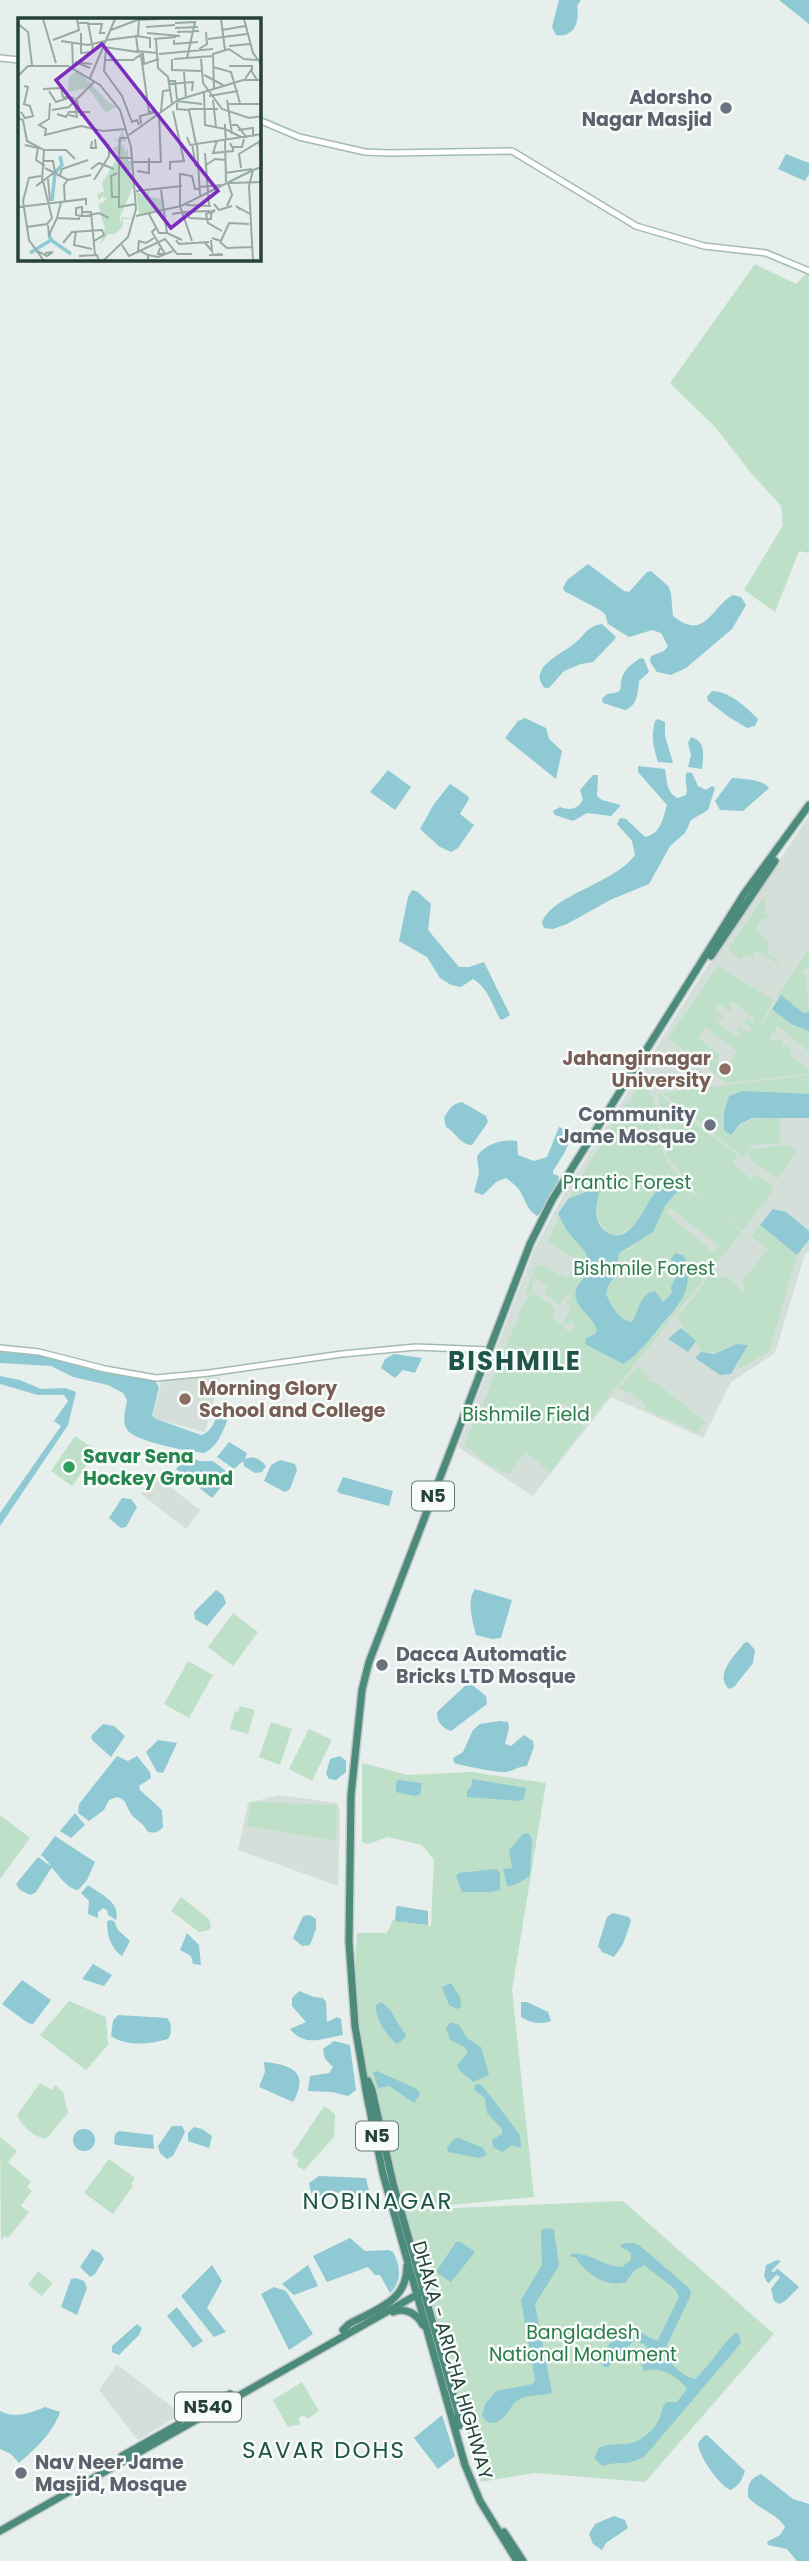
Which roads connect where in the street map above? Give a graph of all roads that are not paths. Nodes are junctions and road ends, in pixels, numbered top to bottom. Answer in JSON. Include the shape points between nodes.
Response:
{"nodes":[{"id":1,"x":0,"y":58,"type":"edge"},
{"id":2,"x":18,"y":60,"type":"edge"},
{"id":3,"x":261,"y":121,"type":"edge"},
{"id":4,"x":809,"y":271,"type":"edge"},
{"id":5,"x":809,"y":805,"type":"edge"},
{"id":6,"x":809,"y":811,"type":"edge"},
{"id":7,"x":0,"y":1348,"type":"edge"},
{"id":8,"x":489,"y":1350,"type":"junction"},
{"id":9,"x":359,"y":2035,"type":"junction"},
{"id":10,"x":368,"y":2081,"type":"junction"},
{"id":11,"x":407,"y":2259,"type":"junction"},
{"id":12,"x":417,"y":2292,"type":"junction"},
{"id":13,"x":344,"y":2332,"type":"junction"},
{"id":14,"x":433,"y":2349,"type":"junction"},
{"id":15,"x":459,"y":2426,"type":"junction"},
{"id":16,"x":0,"y":2528,"type":"edge"},
{"id":17,"x":517,"y":2561,"type":"edge"},
{"id":18,"x":523,"y":2561,"type":"edge"}],
"edges":[{"from":1,"to":2,"type":"main road"},
{"from":3,"to":4,"type":"main road","via":[[299,137],[365,152],[512,151],[636,226],[697,244],[765,253]]},
{"from":5,"to":8,"type":"highway","name":"DHAKA - ARICHA HIGHWAY","number":"N5","via":[[744,894],[552,1200]]},
{"from":6,"to":9,"type":"highway","number":"N5","via":[[667,1023],[553,1205],[373,1661],[360,1730],[353,1819],[352,1962]]},
{"from":7,"to":8,"type":"main road","via":[[156,1378],[416,1347]]},
{"from":8,"to":9,"type":"highway","name":"DHAKA - ARICHA HIGHWAY","number":"N5","via":[[362,1690],[354,1755],[349,1942]]},
{"from":9,"to":10,"type":"highway","number":"N5"},
{"from":9,"to":11,"type":"highway","name":"DHAKA - ARICHA HIGHWAY","number":"N5","via":[[378,2157]]},
{"from":10,"to":12,"type":"highway","number":"N5"},
{"from":10,"to":15,"type":"highway"},
{"from":11,"to":12,"type":"highway","name":"DHAKA - ARICHA HIGHWAY","number":"N5"},
{"from":11,"to":13,"type":"highway","via":[[405,2282],[398,2295],[349,2324]]},
{"from":12,"to":13,"type":"highway","number":"N540"},
{"from":12,"to":14,"type":"highway","name":"DHAKA - ARICHA HIGHWAY","number":"N5"},
{"from":12,"to":15,"type":"highway","number":"N5"},
{"from":13,"to":14,"type":"highway","via":[[354,2334],[402,2309],[420,2319]]},
{"from":13,"to":16,"type":"highway","number":"N540"},
{"from":14,"to":17,"type":"highway","name":"DHAKA - ARICHA HIGHWAY","number":"N5","via":[[473,2486]]},
{"from":15,"to":18,"type":"highway","number":"N5","via":[[481,2493]]}]}
